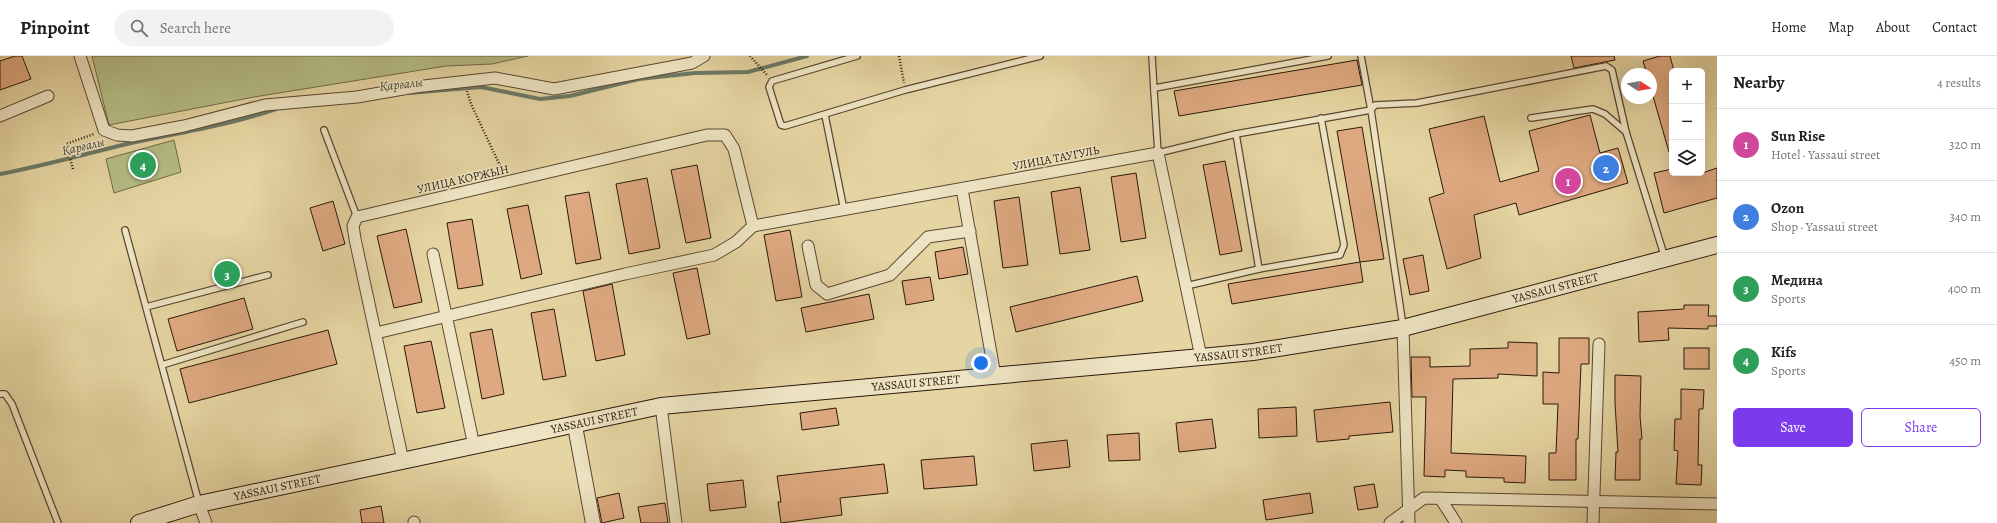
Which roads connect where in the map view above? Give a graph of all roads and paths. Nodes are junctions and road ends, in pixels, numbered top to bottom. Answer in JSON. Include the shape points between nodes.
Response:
{"nodes":[{"id":1,"x":80,"y":56,"type":"edge"},
{"id":2,"x":704,"y":56,"type":"edge"},
{"id":3,"x":750,"y":56,"type":"edge"},
{"id":4,"x":858,"y":56,"type":"edge"},
{"id":5,"x":899,"y":56,"type":"edge"},
{"id":6,"x":1040,"y":56,"type":"edge"},
{"id":7,"x":1152,"y":56,"type":"edge"},
{"id":8,"x":1328,"y":56,"type":"edge"},
{"id":9,"x":1361,"y":56,"type":"edge"},
{"id":10,"x":772,"y":81,"type":"junction"},
{"id":11,"x":906,"y":90,"type":"junction"},
{"id":12,"x":1154,"y":91,"type":"junction"},
{"id":13,"x":48,"y":96,"type":"dead end"},
{"id":14,"x":471,"y":104,"type":"dead end"},
{"id":15,"x":1371,"y":110,"type":"junction"},
{"id":16,"x":825,"y":115,"type":"junction"},
{"id":17,"x":0,"y":116,"type":"edge"},
{"id":18,"x":1321,"y":118,"type":"junction"},
{"id":19,"x":1531,"y":118,"type":"dead end"},
{"id":20,"x":104,"y":130,"type":"junction"},
{"id":21,"x":324,"y":130,"type":"dead end"},
{"id":22,"x":1626,"y":132,"type":"junction"},
{"id":23,"x":1236,"y":134,"type":"junction"},
{"id":24,"x":1158,"y":153,"type":"junction"},
{"id":25,"x":72,"y":168,"type":"dead end"},
{"id":26,"x":508,"y":182,"type":"junction"},
{"id":27,"x":962,"y":189,"type":"junction"},
{"id":28,"x":844,"y":210,"type":"junction"},
{"id":29,"x":357,"y":217,"type":"junction"},
{"id":30,"x":753,"y":226,"type":"junction"},
{"id":31,"x":125,"y":230,"type":"dead end"},
{"id":32,"x":970,"y":231,"type":"junction"},
{"id":33,"x":1717,"y":245,"type":"edge"},
{"id":34,"x":808,"y":246,"type":"dead end"},
{"id":35,"x":433,"y":254,"type":"dead end"},
{"id":36,"x":1665,"y":260,"type":"junction"},
{"id":37,"x":1259,"y":269,"type":"junction"},
{"id":38,"x":268,"y":275,"type":"dead end"},
{"id":39,"x":1186,"y":286,"type":"junction"},
{"id":40,"x":146,"y":307,"type":"junction"},
{"id":41,"x":445,"y":316,"type":"junction"},
{"id":42,"x":303,"y":322,"type":"dead end"},
{"id":43,"x":1404,"y":328,"type":"junction"},
{"id":44,"x":376,"y":333,"type":"junction"},
{"id":45,"x":1599,"y":344,"type":"dead end"},
{"id":46,"x":1201,"y":357,"type":"junction"},
{"id":47,"x":162,"y":366,"type":"junction"},
{"id":48,"x":995,"y":376,"type":"junction"},
{"id":49,"x":0,"y":394,"type":"edge"},
{"id":50,"x":661,"y":406,"type":"junction"},
{"id":51,"x":575,"y":426,"type":"junction"},
{"id":52,"x":474,"y":446,"type":"junction"},
{"id":53,"x":403,"y":461,"type":"junction"},
{"id":54,"x":1440,"y":498,"type":"junction"},
{"id":55,"x":1593,"y":500,"type":"junction"},
{"id":56,"x":199,"y":504,"type":"junction"},
{"id":57,"x":1717,"y":504,"type":"edge"},
{"id":58,"x":1409,"y":509,"type":"junction"},
{"id":59,"x":58,"y":523,"type":"edge"},
{"id":60,"x":139,"y":523,"type":"edge"},
{"id":61,"x":206,"y":523,"type":"edge"},
{"id":62,"x":593,"y":523,"type":"edge"},
{"id":63,"x":676,"y":523,"type":"edge"},
{"id":64,"x":1390,"y":523,"type":"edge"},
{"id":65,"x":1409,"y":523,"type":"edge"},
{"id":66,"x":1456,"y":523,"type":"edge"},
{"id":67,"x":1593,"y":523,"type":"edge"}],
"edges":[{"from":1,"to":20,"type":"street"},
{"from":2,"to":20,"type":"street","via":[[692,63],[554,89],[495,78],[356,97],[265,105],[184,126],[132,136],[117,135]]},
{"from":3,"to":10,"type":"path"},
{"from":4,"to":10,"type":"lane"},
{"from":5,"to":11,"type":"path"},
{"from":6,"to":11,"type":"lane"},
{"from":7,"to":12,"type":"lane"},
{"from":8,"to":12,"type":"lane","via":[[1155,88]]},
{"from":9,"to":15,"type":"lane"},
{"from":10,"to":16,"type":"lane","via":[[769,88],[781,125]]},
{"from":11,"to":16,"type":"lane"},
{"from":12,"to":24,"type":"lane"},
{"from":13,"to":17,"type":"street"},
{"from":14,"to":26,"type":"path"},
{"from":15,"to":18,"type":"lane"},
{"from":15,"to":22,"type":"lane","via":[[1375,105],[1417,103],[1606,66],[1612,70]]},
{"from":15,"to":43,"type":"lane"},
{"from":16,"to":28,"type":"lane"},
{"from":18,"to":23,"type":"lane"},
{"from":18,"to":37,"type":"lane","via":[[1344,245],[1340,255]]},
{"from":19,"to":22,"type":"lane","via":[[1593,109],[1605,114]]},
{"from":20,"to":25,"type":"path","via":[[66,144]]},
{"from":21,"to":29,"type":"lane"},
{"from":22,"to":36,"type":"lane"},
{"from":23,"to":24,"type":"lane"},
{"from":23,"to":37,"type":"lane"},
{"from":24,"to":27,"type":"street","name":"УЛИЦА ТАУГУЛЬ"},
{"from":24,"to":39,"type":"street"},
{"from":26,"to":29,"type":"street","name":"УЛИЦА КОРЖЫН"},
{"from":26,"to":30,"type":"street","name":"УЛИЦА КОРЖЫН","via":[[706,135],[725,136],[734,149]]},
{"from":27,"to":28,"type":"street","name":"УЛИЦА ТАУГУЛЬ"},
{"from":27,"to":32,"type":"street"},
{"from":28,"to":30,"type":"street","name":"УЛИЦА ТАУГУЛЬ"},
{"from":29,"to":44,"type":"street","via":[[354,226],[355,239]]},
{"from":30,"to":41,"type":"street","via":[[736,242],[714,255]]},
{"from":31,"to":40,"type":"lane"},
{"from":32,"to":34,"type":"street","via":[[928,237],[890,275],[827,294],[816,285]]},
{"from":32,"to":48,"type":"street"},
{"from":33,"to":36,"type":"main road","name":"YASSAUI STREET"},
{"from":35,"to":41,"type":"street"},
{"from":36,"to":43,"type":"main road","name":"YASSAUI STREET"},
{"from":37,"to":39,"type":"lane"},
{"from":38,"to":40,"type":"lane"},
{"from":39,"to":46,"type":"street"},
{"from":40,"to":47,"type":"lane"},
{"from":41,"to":44,"type":"street"},
{"from":41,"to":52,"type":"street"},
{"from":42,"to":47,"type":"lane"},
{"from":43,"to":46,"type":"main road","name":"YASSAUI STREET","via":[[1253,352]]},
{"from":43,"to":58,"type":"street"},
{"from":44,"to":53,"type":"street"},
{"from":45,"to":55,"type":"street"},
{"from":46,"to":48,"type":"main road","name":"YASSAUI STREET"},
{"from":47,"to":56,"type":"lane"},
{"from":48,"to":50,"type":"main road","name":"YASSAUI STREET"},
{"from":49,"to":59,"type":"lane","via":[[5,394],[12,404]]},
{"from":50,"to":51,"type":"main road","name":"YASSAUI STREET"},
{"from":50,"to":63,"type":"street"},
{"from":51,"to":52,"type":"main road","name":"YASSAUI STREET"},
{"from":51,"to":62,"type":"street"},
{"from":52,"to":53,"type":"main road","name":"YASSAUI STREET"},
{"from":53,"to":56,"type":"main road","name":"YASSAUI STREET"},
{"from":54,"to":55,"type":"street"},
{"from":54,"to":58,"type":"street","via":[[1424,498]]},
{"from":54,"to":66,"type":"street"},
{"from":55,"to":57,"type":"street"},
{"from":55,"to":67,"type":"street"},
{"from":56,"to":60,"type":"main road","name":"YASSAUI STREET"},
{"from":56,"to":61,"type":"street"},
{"from":58,"to":64,"type":"street"},
{"from":58,"to":65,"type":"street"}]}
